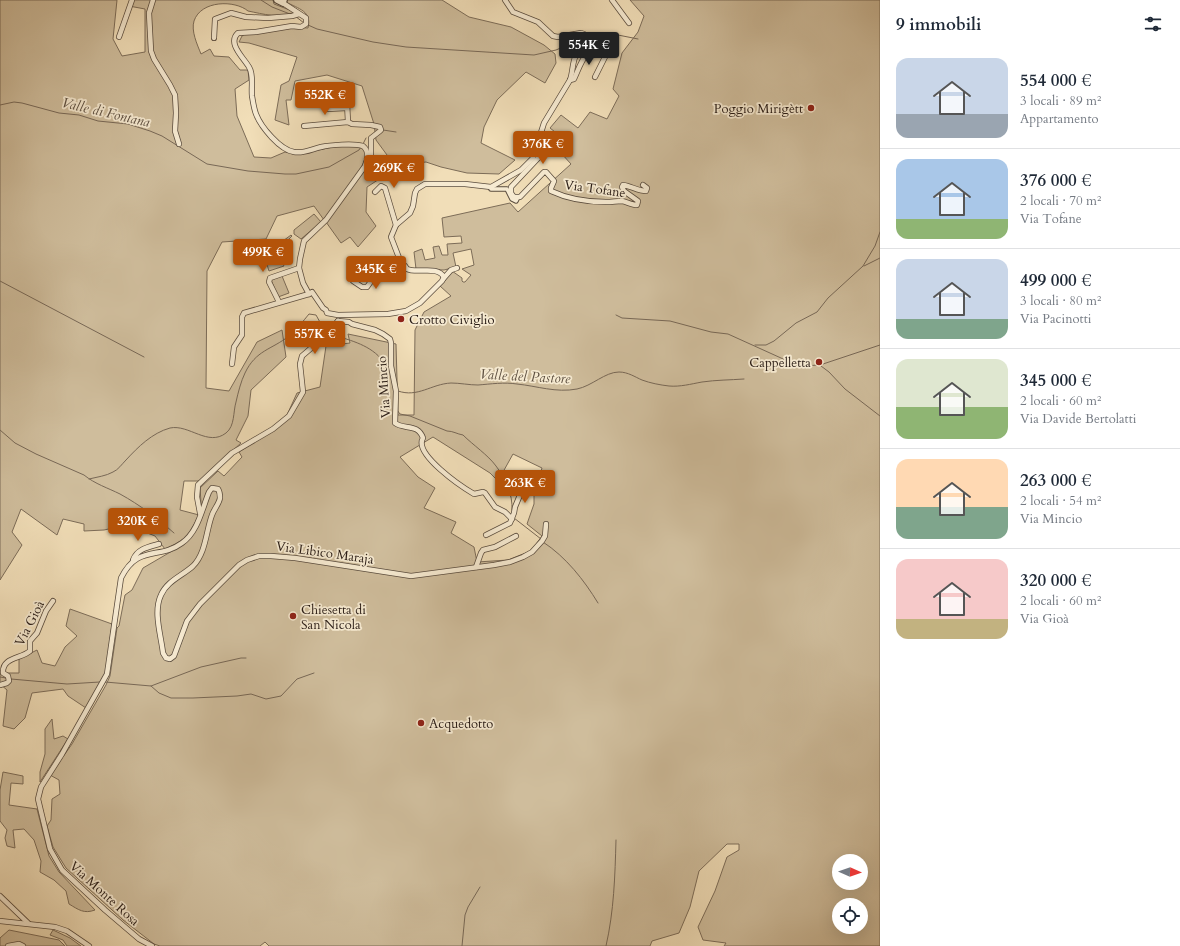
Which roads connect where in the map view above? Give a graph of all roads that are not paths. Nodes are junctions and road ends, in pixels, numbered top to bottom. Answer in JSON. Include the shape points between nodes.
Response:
{"nodes":[{"id":1,"x":132,"y":0,"type":"edge"},
{"id":2,"x":153,"y":0,"type":"edge"},
{"id":3,"x":505,"y":0,"type":"edge"},
{"id":4,"x":612,"y":0,"type":"edge"},
{"id":5,"x":282,"y":1,"type":"edge"},
{"id":6,"x":299,"y":14,"type":"junction"},
{"id":7,"x":629,"y":23,"type":"dead end"},
{"id":8,"x":119,"y":37,"type":"dead end"},
{"id":9,"x":214,"y":38,"type":"dead end"},
{"id":10,"x":595,"y":77,"type":"dead end"},
{"id":11,"x":570,"y":80,"type":"junction"},
{"id":12,"x":327,"y":109,"type":"dead end"},
{"id":13,"x":348,"y":122,"type":"junction"},
{"id":14,"x":304,"y":126,"type":"dead end"},
{"id":15,"x":179,"y":144,"type":"dead end"},
{"id":16,"x":537,"y":146,"type":"junction"},
{"id":17,"x":367,"y":159,"type":"junction"},
{"id":18,"x":643,"y":185,"type":"dead end"},
{"id":19,"x":490,"y":187,"type":"junction"},
{"id":20,"x":375,"y":192,"type":"dead end"},
{"id":21,"x":518,"y":198,"type":"junction"},
{"id":22,"x":396,"y":225,"type":"junction"},
{"id":23,"x":397,"y":258,"type":"junction"},
{"id":24,"x":299,"y":268,"type":"junction"},
{"id":25,"x":457,"y":268,"type":"dead end"},
{"id":26,"x":443,"y":279,"type":"junction"},
{"id":27,"x":353,"y":281,"type":"dead end"},
{"id":28,"x":309,"y":294,"type":"junction"},
{"id":29,"x":279,"y":302,"type":"junction"},
{"id":30,"x":332,"y":314,"type":"junction"},
{"id":31,"x":338,"y":321,"type":"junction"},
{"id":32,"x":232,"y":364,"type":"dead end"},
{"id":33,"x":521,"y":485,"type":"dead end"},
{"id":34,"x":200,"y":515,"type":"junction"},
{"id":35,"x":512,"y":520,"type":"junction"},
{"id":36,"x":546,"y":524,"type":"dead end"},
{"id":37,"x":486,"y":535,"type":"dead end"},
{"id":38,"x":516,"y":536,"type":"dead end"},
{"id":39,"x":159,"y":544,"type":"dead end"},
{"id":40,"x":132,"y":560,"type":"junction"},
{"id":41,"x":476,"y":567,"type":"junction"},
{"id":42,"x":53,"y":601,"type":"dead end"},
{"id":43,"x":41,"y":614,"type":"dead end"},
{"id":44,"x":34,"y":636,"type":"junction"},
{"id":45,"x":2,"y":685,"type":"edge"},
{"id":46,"x":0,"y":896,"type":"edge"},
{"id":47,"x":0,"y":920,"type":"edge"},
{"id":48,"x":28,"y":923,"type":"junction"},
{"id":49,"x":8,"y":946,"type":"edge"},
{"id":50,"x":23,"y":946,"type":"edge"},
{"id":51,"x":89,"y":946,"type":"edge"},
{"id":52,"x":152,"y":946,"type":"edge"}],
"edges":[{"from":1,"to":8,"type":"street"},
{"from":2,"to":15,"type":"street","via":[[148,13],[151,51],[174,95],[175,131]]},
{"from":3,"to":11,"type":"street","via":[[513,12],[538,22],[553,36],[580,33],[586,38],[576,56]]},
{"from":4,"to":7,"type":"street"},
{"from":5,"to":6,"type":"street"},
{"from":6,"to":9,"type":"street","via":[[268,18],[231,13],[215,19]]},
{"from":6,"to":17,"type":"street","via":[[306,18],[305,26],[238,33],[235,36],[235,47],[251,71],[256,115],[277,143],[285,149],[300,152],[322,147],[360,145],[367,152]]},
{"from":10,"to":11,"type":"street","via":[[607,54],[605,47],[589,51],[584,56],[574,79]]},
{"from":11,"to":16,"type":"street","via":[[544,123]]},
{"from":12,"to":13,"type":"street","via":[[347,106]]},
{"from":13,"to":14,"type":"street"},
{"from":13,"to":17,"type":"street","via":[[381,128],[371,138],[371,156]]},
{"from":16,"to":19,"type":"street","via":[[533,158],[521,170]]},
{"from":16,"to":21,"type":"street","via":[[543,153],[511,188],[512,194]]},
{"from":17,"to":24,"type":"street","via":[[362,171],[326,220],[304,241]]},
{"from":18,"to":21,"type":"street","name":"Via Tofane","via":[[647,188],[646,191],[623,185],[622,187],[638,201],[637,205],[575,198],[552,191],[554,181],[544,172]]},
{"from":19,"to":21,"type":"street","via":[[507,188],[512,199],[516,201]]},
{"from":19,"to":22,"type":"street","via":[[425,184],[417,189],[410,213]]},
{"from":20,"to":22,"type":"street","via":[[381,186],[385,188]]},
{"from":22,"to":23,"type":"street","via":[[391,237]]},
{"from":23,"to":26,"type":"street","via":[[410,271],[431,271],[442,274]]},
{"from":23,"to":27,"type":"street","via":[[384,263],[367,287]]},
{"from":24,"to":28,"type":"street"},
{"from":24,"to":29,"type":"street","via":[[270,278],[269,282]]},
{"from":25,"to":26,"type":"street","via":[[451,270]]},
{"from":26,"to":30,"type":"street","via":[[420,303],[406,311],[388,314]]},
{"from":28,"to":29,"type":"street"},
{"from":28,"to":30,"type":"street","via":[[312,292],[327,313]]},
{"from":29,"to":32,"type":"street","via":[[244,313],[242,335],[234,346]]},
{"from":30,"to":31,"type":"street"},
{"from":31,"to":34,"type":"street","via":[[302,356],[300,364],[303,392],[289,416],[273,429],[232,452],[198,485]]},
{"from":31,"to":35,"type":"street","name":"Via Mincio","via":[[349,322],[388,336],[392,343],[391,366],[396,391],[396,423],[399,426],[412,427],[420,433],[421,448],[436,466],[474,494],[485,494],[495,507],[505,512]]},
{"from":33,"to":35,"type":"street"},
{"from":34,"to":40,"type":"street","via":[[183,543]]},
{"from":34,"to":41,"type":"street","name":"Via Libico Maraja","via":[[208,492],[212,488],[218,489],[220,498],[212,514],[199,557],[193,566],[166,587],[159,600],[163,653],[168,659],[174,656],[187,621],[200,604],[239,565],[259,556],[295,558],[407,576]]},
{"from":35,"to":37,"type":"street"},
{"from":36,"to":41,"type":"street","name":"Via Libico Maraja","via":[[542,541],[532,552],[510,562]]},
{"from":38,"to":41,"type":"street","via":[[483,550]]},
{"from":39,"to":40,"type":"street","via":[[144,548]]},
{"from":40,"to":52,"type":"street","name":"Via Monte Rosa","via":[[121,578],[107,674],[62,754],[40,787],[38,804],[50,849],[62,870],[139,939]]},
{"from":42,"to":44,"type":"street","name":"Via Gioà"},
{"from":43,"to":44,"type":"street"},
{"from":44,"to":45,"type":"street","name":"Via Gioà","via":[[30,641],[30,651],[4,665],[3,673],[9,681]]},
{"from":46,"to":48,"type":"street"},
{"from":47,"to":48,"type":"street"},
{"from":48,"to":51,"type":"street","via":[[63,929]]},
{"from":49,"to":50,"type":"street"}]}
